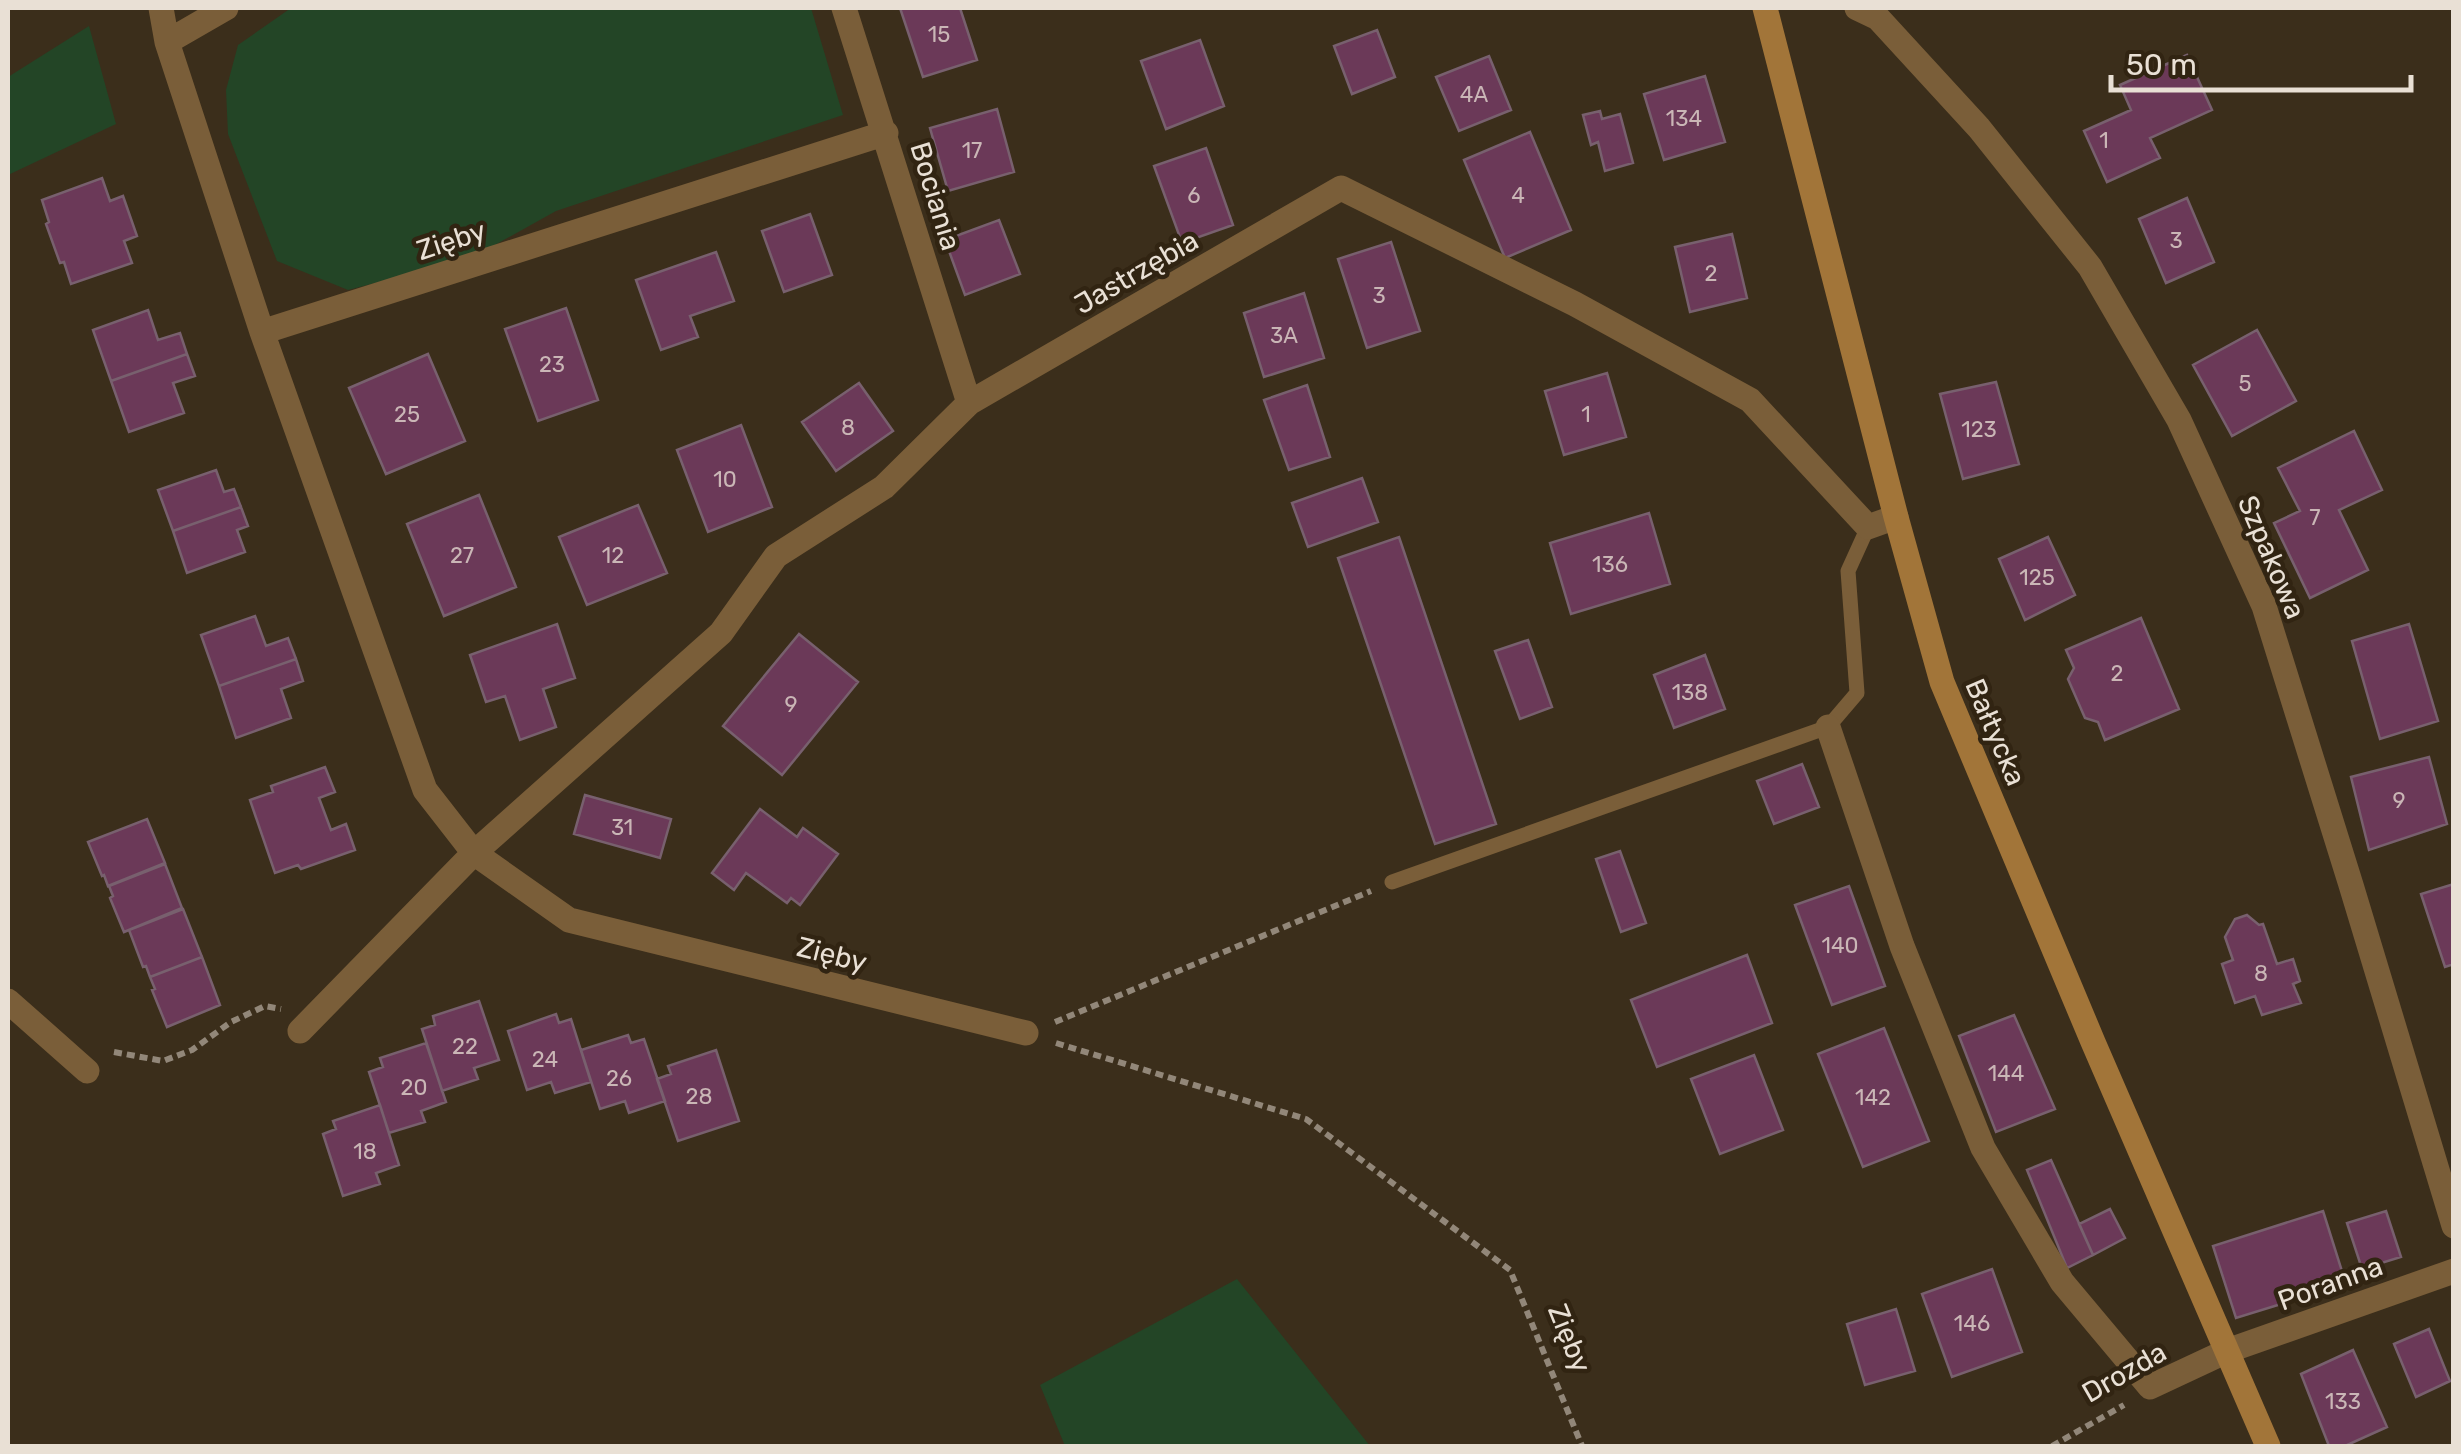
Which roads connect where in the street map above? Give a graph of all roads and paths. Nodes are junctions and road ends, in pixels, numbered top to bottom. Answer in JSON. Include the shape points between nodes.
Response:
{"nodes":[{"id":1,"x":161,"y":8,"type":"edge"},
{"id":2,"x":226,"y":8,"type":"edge"},
{"id":3,"x":844,"y":8,"type":"edge"},
{"id":4,"x":1765,"y":8,"type":"edge"},
{"id":5,"x":1857,"y":8,"type":"edge"},
{"id":6,"x":168,"y":42,"type":"junction"},
{"id":7,"x":886,"y":133,"type":"junction"},
{"id":8,"x":262,"y":332,"type":"junction"},
{"id":9,"x":969,"y":403,"type":"junction"},
{"id":10,"x":1896,"y":516,"type":"junction"},
{"id":11,"x":1868,"y":527,"type":"junction"},
{"id":12,"x":1828,"y":727,"type":"junction"},
{"id":13,"x":474,"y":853,"type":"junction"},
{"id":14,"x":1392,"y":882,"type":"joint"},
{"id":15,"x":8,"y":1001,"type":"edge"},
{"id":16,"x":308,"y":1022,"type":"joint"},
{"id":17,"x":1026,"y":1034,"type":"junction"},
{"id":18,"x":82,"y":1066,"type":"joint"},
{"id":19,"x":2454,"y":1226,"type":"edge"},
{"id":20,"x":2454,"y":1270,"type":"edge"},
{"id":21,"x":2227,"y":1351,"type":"junction"},
{"id":22,"x":2150,"y":1387,"type":"junction"},
{"id":23,"x":1582,"y":1446,"type":"edge"},
{"id":24,"x":2052,"y":1446,"type":"edge"},
{"id":25,"x":2268,"y":1446,"type":"edge"}],
"edges":[{"from":1,"to":6,"type":"street","name":"Zięby"},
{"from":2,"to":6,"type":"street"},
{"from":3,"to":7,"type":"street","name":"Bociania"},
{"from":4,"to":10,"type":"main road","name":"Bałtycka"},
{"from":5,"to":19,"type":"street","name":"Szpakowa","via":[[1878,18],[1979,128],[2090,268],[2179,420],[2264,606]]},
{"from":6,"to":8,"type":"street","name":"Zięby"},
{"from":7,"to":8,"type":"street","name":"Zięby"},
{"from":7,"to":9,"type":"street","name":"Bociania"},
{"from":8,"to":13,"type":"street","name":"Zięby","via":[[426,790]]},
{"from":9,"to":11,"type":"street","name":"Jastrzębia","via":[[1341,188],[1750,400]]},
{"from":9,"to":13,"type":"street","name":"Jastrzębia","via":[[884,488],[776,556],[721,633]]},
{"from":10,"to":11,"type":"street"},
{"from":10,"to":21,"type":"main road","name":"Bałtycka","via":[[1942,682]]},
{"from":11,"to":12,"type":"lane","via":[[1848,571],[1856,693]]},
{"from":12,"to":14,"type":"lane"},
{"from":12,"to":22,"type":"street","via":[[1902,946],[1983,1148],[2062,1282]]},
{"from":13,"to":16,"type":"street","name":"Jastrzębia"},
{"from":13,"to":17,"type":"street","name":"Zięby","via":[[569,920]]},
{"from":14,"to":17,"type":"path"},
{"from":15,"to":18,"type":"street"},
{"from":16,"to":18,"type":"path","via":[[265,1006],[163,1061],[105,1051]]},
{"from":17,"to":23,"type":"path","name":"Zięby","via":[[1306,1119],[1479,1247],[1510,1270]]},
{"from":20,"to":21,"type":"street","name":"Poranna"},
{"from":21,"to":22,"type":"street","name":"Drozda"},
{"from":21,"to":25,"type":"main road","name":"Bałtycka"},
{"from":22,"to":24,"type":"path","name":"Drozda"}]}
